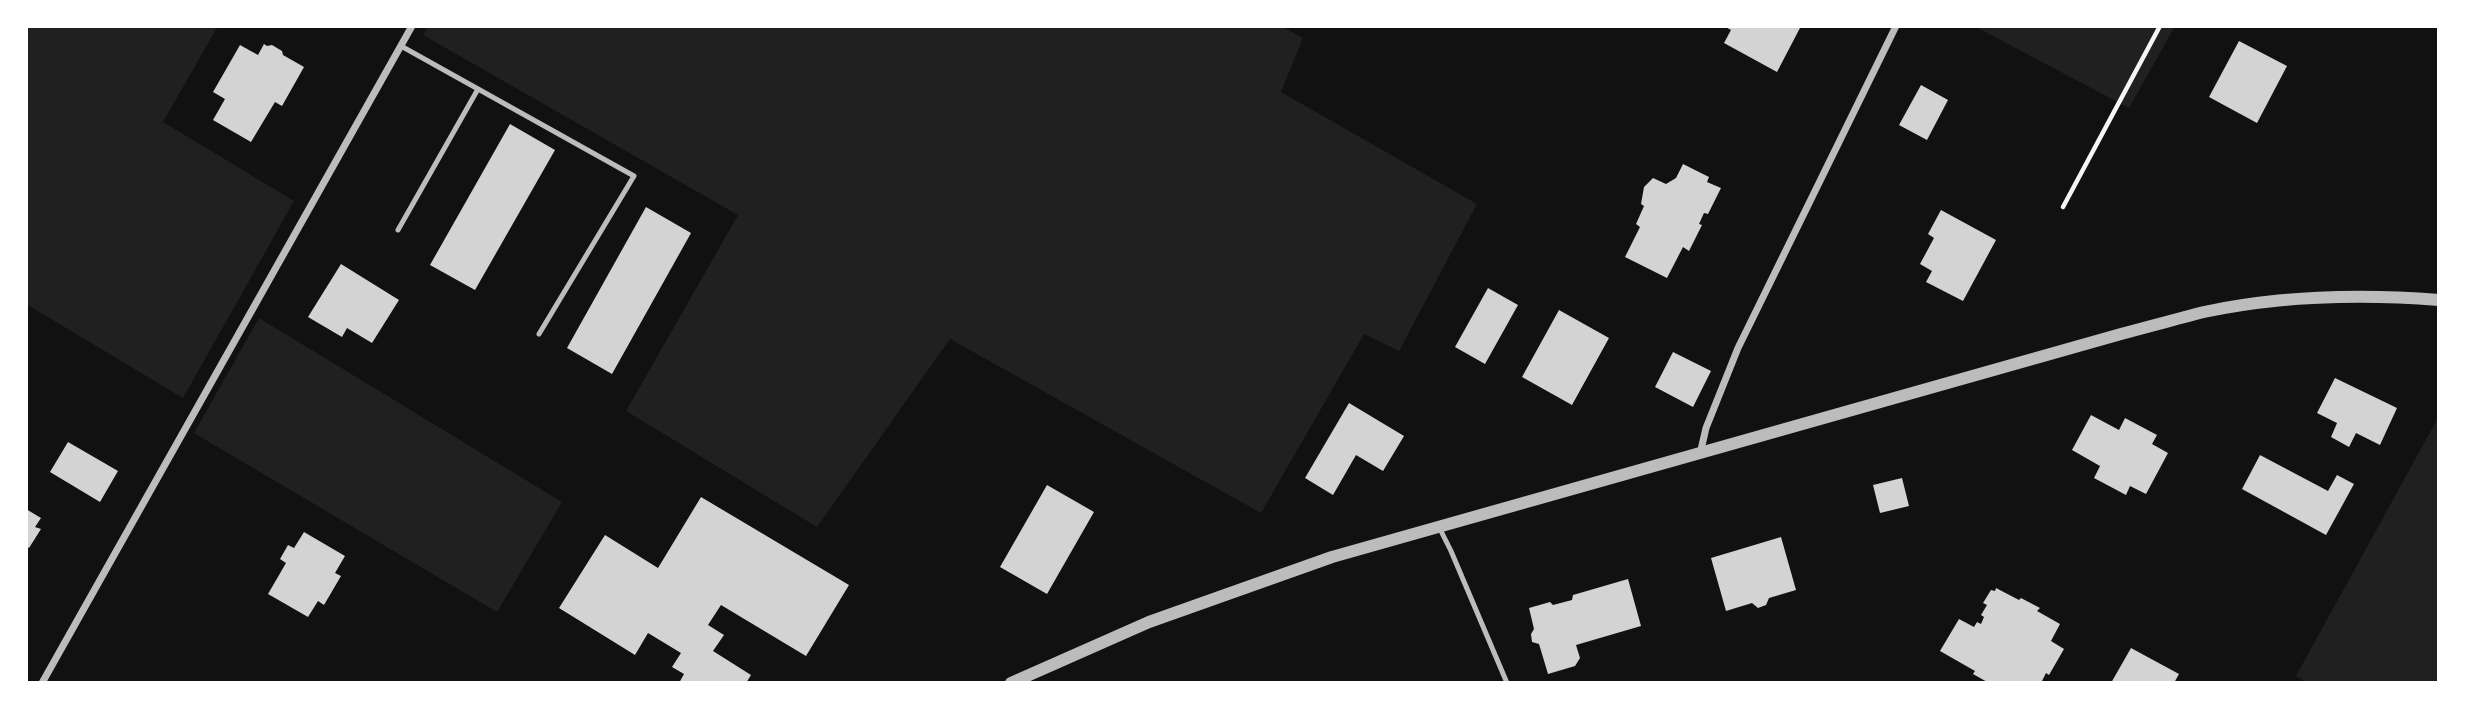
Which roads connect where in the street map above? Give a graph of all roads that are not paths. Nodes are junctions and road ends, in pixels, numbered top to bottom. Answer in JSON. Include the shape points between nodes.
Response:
{"nodes":[{"id":1,"x":412,"y":26,"type":"edge"},
{"id":2,"x":1896,"y":26,"type":"edge"},
{"id":3,"x":401,"y":46,"type":"junction"},
{"id":4,"x":478,"y":89,"type":"junction"},
{"id":5,"x":398,"y":230,"type":"dead end"},
{"id":6,"x":2439,"y":300,"type":"edge"},
{"id":7,"x":539,"y":334,"type":"dead end"},
{"id":8,"x":1700,"y":454,"type":"junction"},
{"id":9,"x":1439,"y":527,"type":"junction"},
{"id":10,"x":43,"y":683,"type":"edge"},
{"id":11,"x":1011,"y":683,"type":"edge"},
{"id":12,"x":1507,"y":683,"type":"edge"}],
"edges":[{"from":1,"to":3,"type":"street"},
{"from":2,"to":8,"type":"street","via":[[1738,348]]},
{"from":3,"to":4,"type":"lane"},
{"from":3,"to":10,"type":"street"},
{"from":4,"to":5,"type":"lane"},
{"from":4,"to":7,"type":"lane","via":[[634,176]]},
{"from":6,"to":8,"type":"street","via":[[2290,300],[2205,312]]},
{"from":8,"to":9,"type":"street"},
{"from":9,"to":11,"type":"street","via":[[1332,557],[1174,613]]},
{"from":9,"to":12,"type":"lane"}]}
